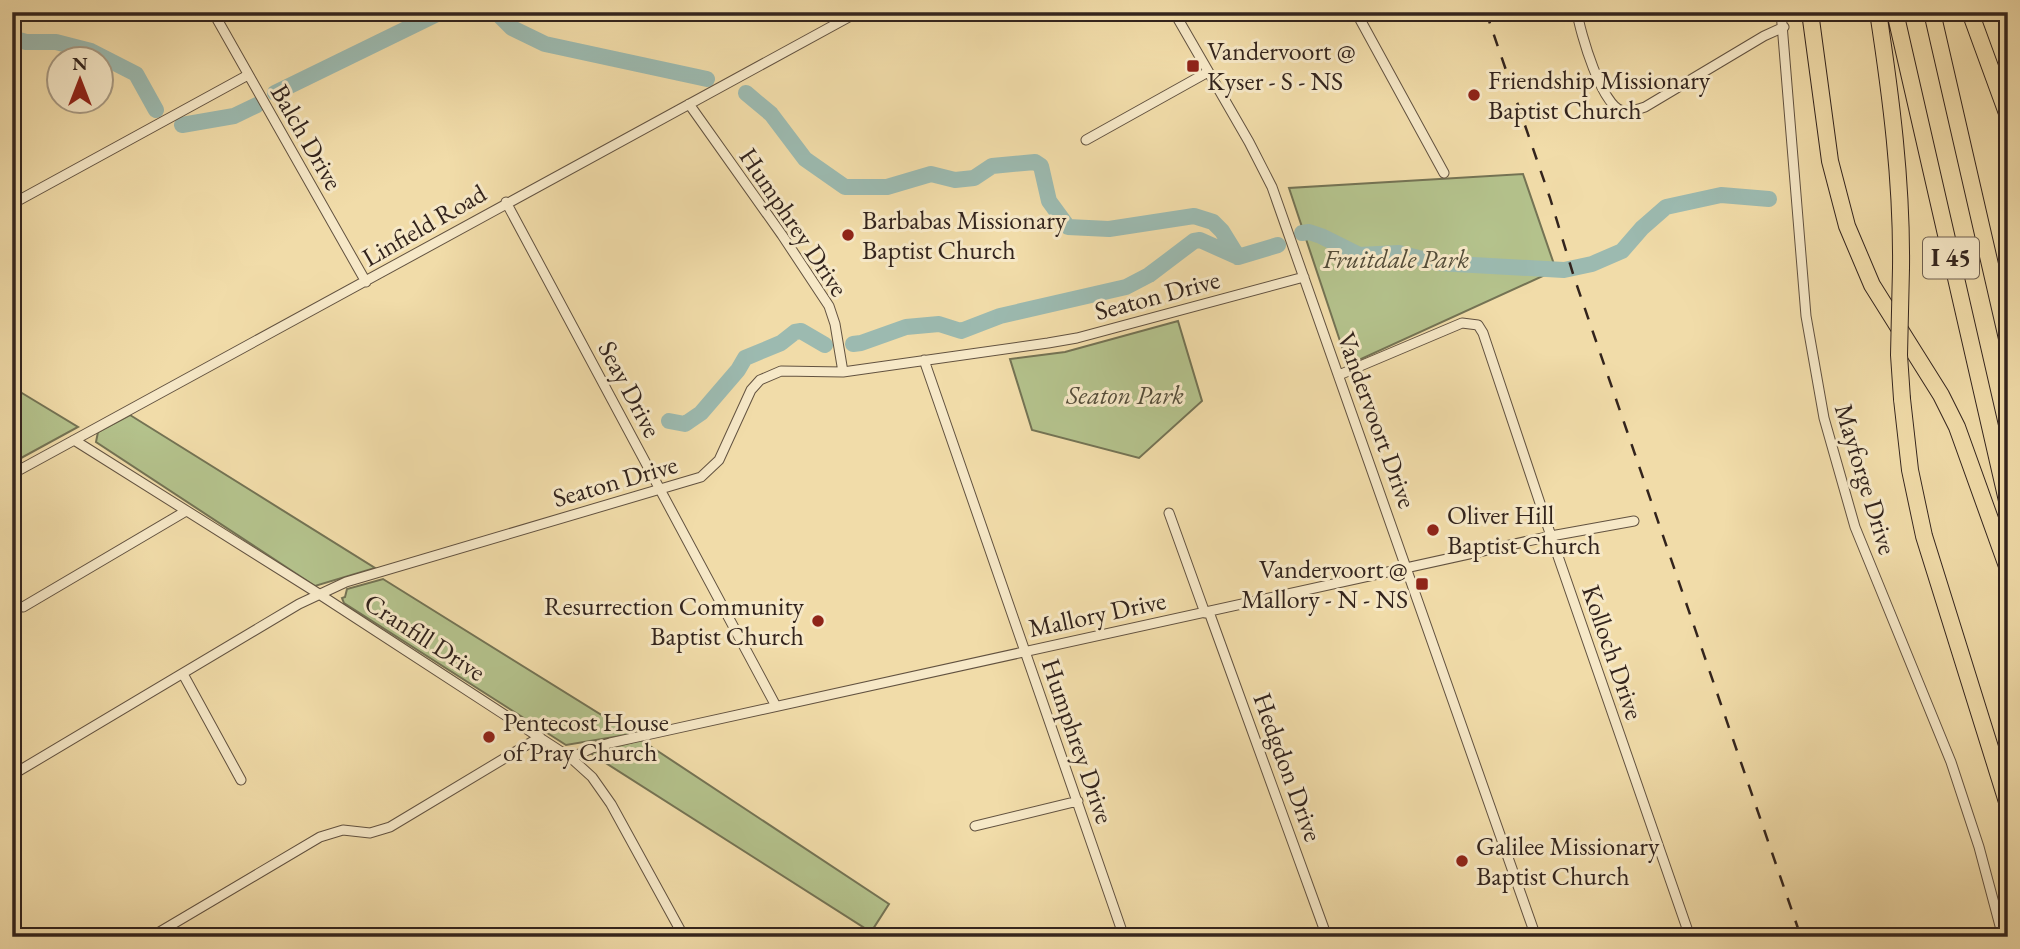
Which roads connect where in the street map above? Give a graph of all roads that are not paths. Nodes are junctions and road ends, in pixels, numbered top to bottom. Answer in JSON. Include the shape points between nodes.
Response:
{"nodes":[{"id":1,"x":213,"y":12,"type":"edge"},
{"id":2,"x":858,"y":12,"type":"edge"},
{"id":3,"x":1174,"y":12,"type":"edge"},
{"id":4,"x":1356,"y":12,"type":"edge"},
{"id":5,"x":1577,"y":12,"type":"edge"},
{"id":6,"x":1781,"y":12,"type":"edge"},
{"id":7,"x":1810,"y":12,"type":"edge"},
{"id":8,"x":1878,"y":12,"type":"edge"},
{"id":9,"x":1895,"y":12,"type":"edge"},
{"id":10,"x":1932,"y":12,"type":"edge"},
{"id":11,"x":1970,"y":12,"type":"edge"},
{"id":12,"x":1784,"y":27,"type":"junction"},
{"id":13,"x":1208,"y":72,"type":"junction"},
{"id":14,"x":248,"y":75,"type":"junction"},
{"id":15,"x":689,"y":104,"type":"junction"},
{"id":16,"x":2008,"y":116,"type":"edge"},
{"id":17,"x":1086,"y":140,"type":"dead end"},
{"id":18,"x":1444,"y":173,"type":"dead end"},
{"id":19,"x":506,"y":202,"type":"junction"},
{"id":20,"x":12,"y":204,"type":"edge"},
{"id":21,"x":1304,"y":277,"type":"junction"},
{"id":22,"x":366,"y":282,"type":"junction"},
{"id":23,"x":2008,"y":343,"type":"edge"},
{"id":24,"x":924,"y":360,"type":"junction"},
{"id":25,"x":844,"y":372,"type":"junction"},
{"id":26,"x":1339,"y":376,"type":"junction"},
{"id":27,"x":74,"y":440,"type":"junction"},
{"id":28,"x":12,"y":474,"type":"edge"},
{"id":29,"x":659,"y":489,"type":"junction"},
{"id":30,"x":2008,"y":505,"type":"edge"},
{"id":31,"x":186,"y":511,"type":"junction"},
{"id":32,"x":1169,"y":513,"type":"dead end"},
{"id":33,"x":1633,"y":521,"type":"dead end"},
{"id":34,"x":1550,"y":536,"type":"junction"},
{"id":35,"x":1408,"y":568,"type":"junction"},
{"id":36,"x":2008,"y":569,"type":"edge"},
{"id":37,"x":319,"y":594,"type":"junction"},
{"id":38,"x":23,"y":607,"type":"dead end"},
{"id":39,"x":1207,"y":612,"type":"junction"},
{"id":40,"x":1025,"y":651,"type":"junction"},
{"id":41,"x":183,"y":674,"type":"junction"},
{"id":42,"x":776,"y":706,"type":"junction"},
{"id":43,"x":540,"y":737,"type":"junction"},
{"id":44,"x":571,"y":758,"type":"junction"},
{"id":45,"x":12,"y":775,"type":"edge"},
{"id":46,"x":241,"y":780,"type":"dead end"},
{"id":47,"x":1078,"y":802,"type":"junction"},
{"id":48,"x":2008,"y":805,"type":"edge"},
{"id":49,"x":975,"y":826,"type":"dead end"},
{"id":50,"x":151,"y":937,"type":"edge"},
{"id":51,"x":684,"y":937,"type":"edge"},
{"id":52,"x":1124,"y":937,"type":"edge"},
{"id":53,"x":1327,"y":937,"type":"edge"},
{"id":54,"x":1536,"y":937,"type":"edge"},
{"id":55,"x":1690,"y":937,"type":"edge"},
{"id":56,"x":2003,"y":937,"type":"edge"}],
"edges":[{"from":1,"to":14,"type":"street","name":"Balch Drive"},
{"from":2,"to":15,"type":"street","name":"Linfield Road"},
{"from":3,"to":13,"type":"street","name":"Vandervoort Drive"},
{"from":4,"to":18,"type":"street"},
{"from":5,"to":12,"type":"street","via":[[1607,100],[1623,111],[1645,107]]},
{"from":6,"to":12,"type":"street","name":"Mayforge Drive"},
{"from":7,"to":36,"type":"highway","via":[[1830,161],[1847,226],[1872,285],[1957,427]]},
{"from":8,"to":48,"type":"highway","bridge":true,"via":[[1900,192],[1899,355],[1912,480],[1924,536]]},
{"from":9,"to":30,"type":"highway","number":"I 45"},
{"from":10,"to":23,"type":"highway","number":"I 45"},
{"from":11,"to":16,"type":"highway"},
{"from":12,"to":56,"type":"street","name":"Mayforge Drive","via":[[1806,316],[1824,418],[1855,527],[1951,762]]},
{"from":13,"to":17,"type":"street"},
{"from":13,"to":21,"type":"street","name":"Vandervoort Drive","via":[[1262,166]]},
{"from":14,"to":20,"type":"street"},
{"from":14,"to":22,"type":"street","name":"Balch Drive"},
{"from":15,"to":19,"type":"street","name":"Linfield Road"},
{"from":15,"to":25,"type":"street","name":"Humphrey Drive","via":[[829,306]]},
{"from":19,"to":22,"type":"street","name":"Linfield Road"},
{"from":19,"to":29,"type":"street","name":"Seay Drive"},
{"from":21,"to":24,"type":"street","name":"Seaton Drive","via":[[1077,338]]},
{"from":21,"to":26,"type":"street","name":"Vandervoort Drive"},
{"from":22,"to":27,"type":"street","name":"Linfield Road"},
{"from":24,"to":25,"type":"street","name":"Seaton Drive"},
{"from":24,"to":40,"type":"street","name":"Humphrey Drive"},
{"from":25,"to":29,"type":"street","name":"Seaton Drive","via":[[795,369],[761,380],[744,402],[719,460],[701,477]]},
{"from":26,"to":34,"type":"street","name":"Kolloch Drive","via":[[1462,323],[1478,325]]},
{"from":26,"to":35,"type":"street","name":"Vandervoort Drive"},
{"from":27,"to":28,"type":"street","name":"Linfield Road"},
{"from":27,"to":31,"type":"street","name":"Cranfill Drive"},
{"from":29,"to":37,"type":"street","name":"Seaton Drive"},
{"from":29,"to":42,"type":"street","name":"Seay Drive"},
{"from":31,"to":37,"type":"street","name":"Cranfill Drive"},
{"from":31,"to":38,"type":"street"},
{"from":32,"to":39,"type":"street","name":"Hedgdon Drive"},
{"from":33,"to":34,"type":"street","name":"Mallory Drive"},
{"from":34,"to":35,"type":"street","name":"Mallory Drive"},
{"from":34,"to":55,"type":"street","name":"Kolloch Drive"},
{"from":35,"to":39,"type":"street","name":"Mallory Drive"},
{"from":35,"to":54,"type":"street","name":"Vandervoort Drive"},
{"from":37,"to":41,"type":"street","name":"Seaton Drive"},
{"from":37,"to":43,"type":"street","name":"Cranfill Drive"},
{"from":39,"to":40,"type":"street","name":"Mallory Drive"},
{"from":39,"to":53,"type":"street","name":"Hedgdon Drive"},
{"from":40,"to":42,"type":"street","name":"Mallory Drive"},
{"from":40,"to":47,"type":"street","name":"Humphrey Drive"},
{"from":41,"to":45,"type":"street","name":"Seaton Drive"},
{"from":41,"to":46,"type":"street"},
{"from":42,"to":44,"type":"street","name":"Mallory Drive","via":[[610,743]]},
{"from":43,"to":44,"type":"street","name":"Cranfill Drive"},
{"from":43,"to":50,"type":"street","via":[[390,827],[320,837]]},
{"from":44,"to":51,"type":"street","name":"Cranfill Drive","via":[[611,804]]},
{"from":47,"to":49,"type":"street"},
{"from":47,"to":52,"type":"street","name":"Humphrey Drive"}]}
